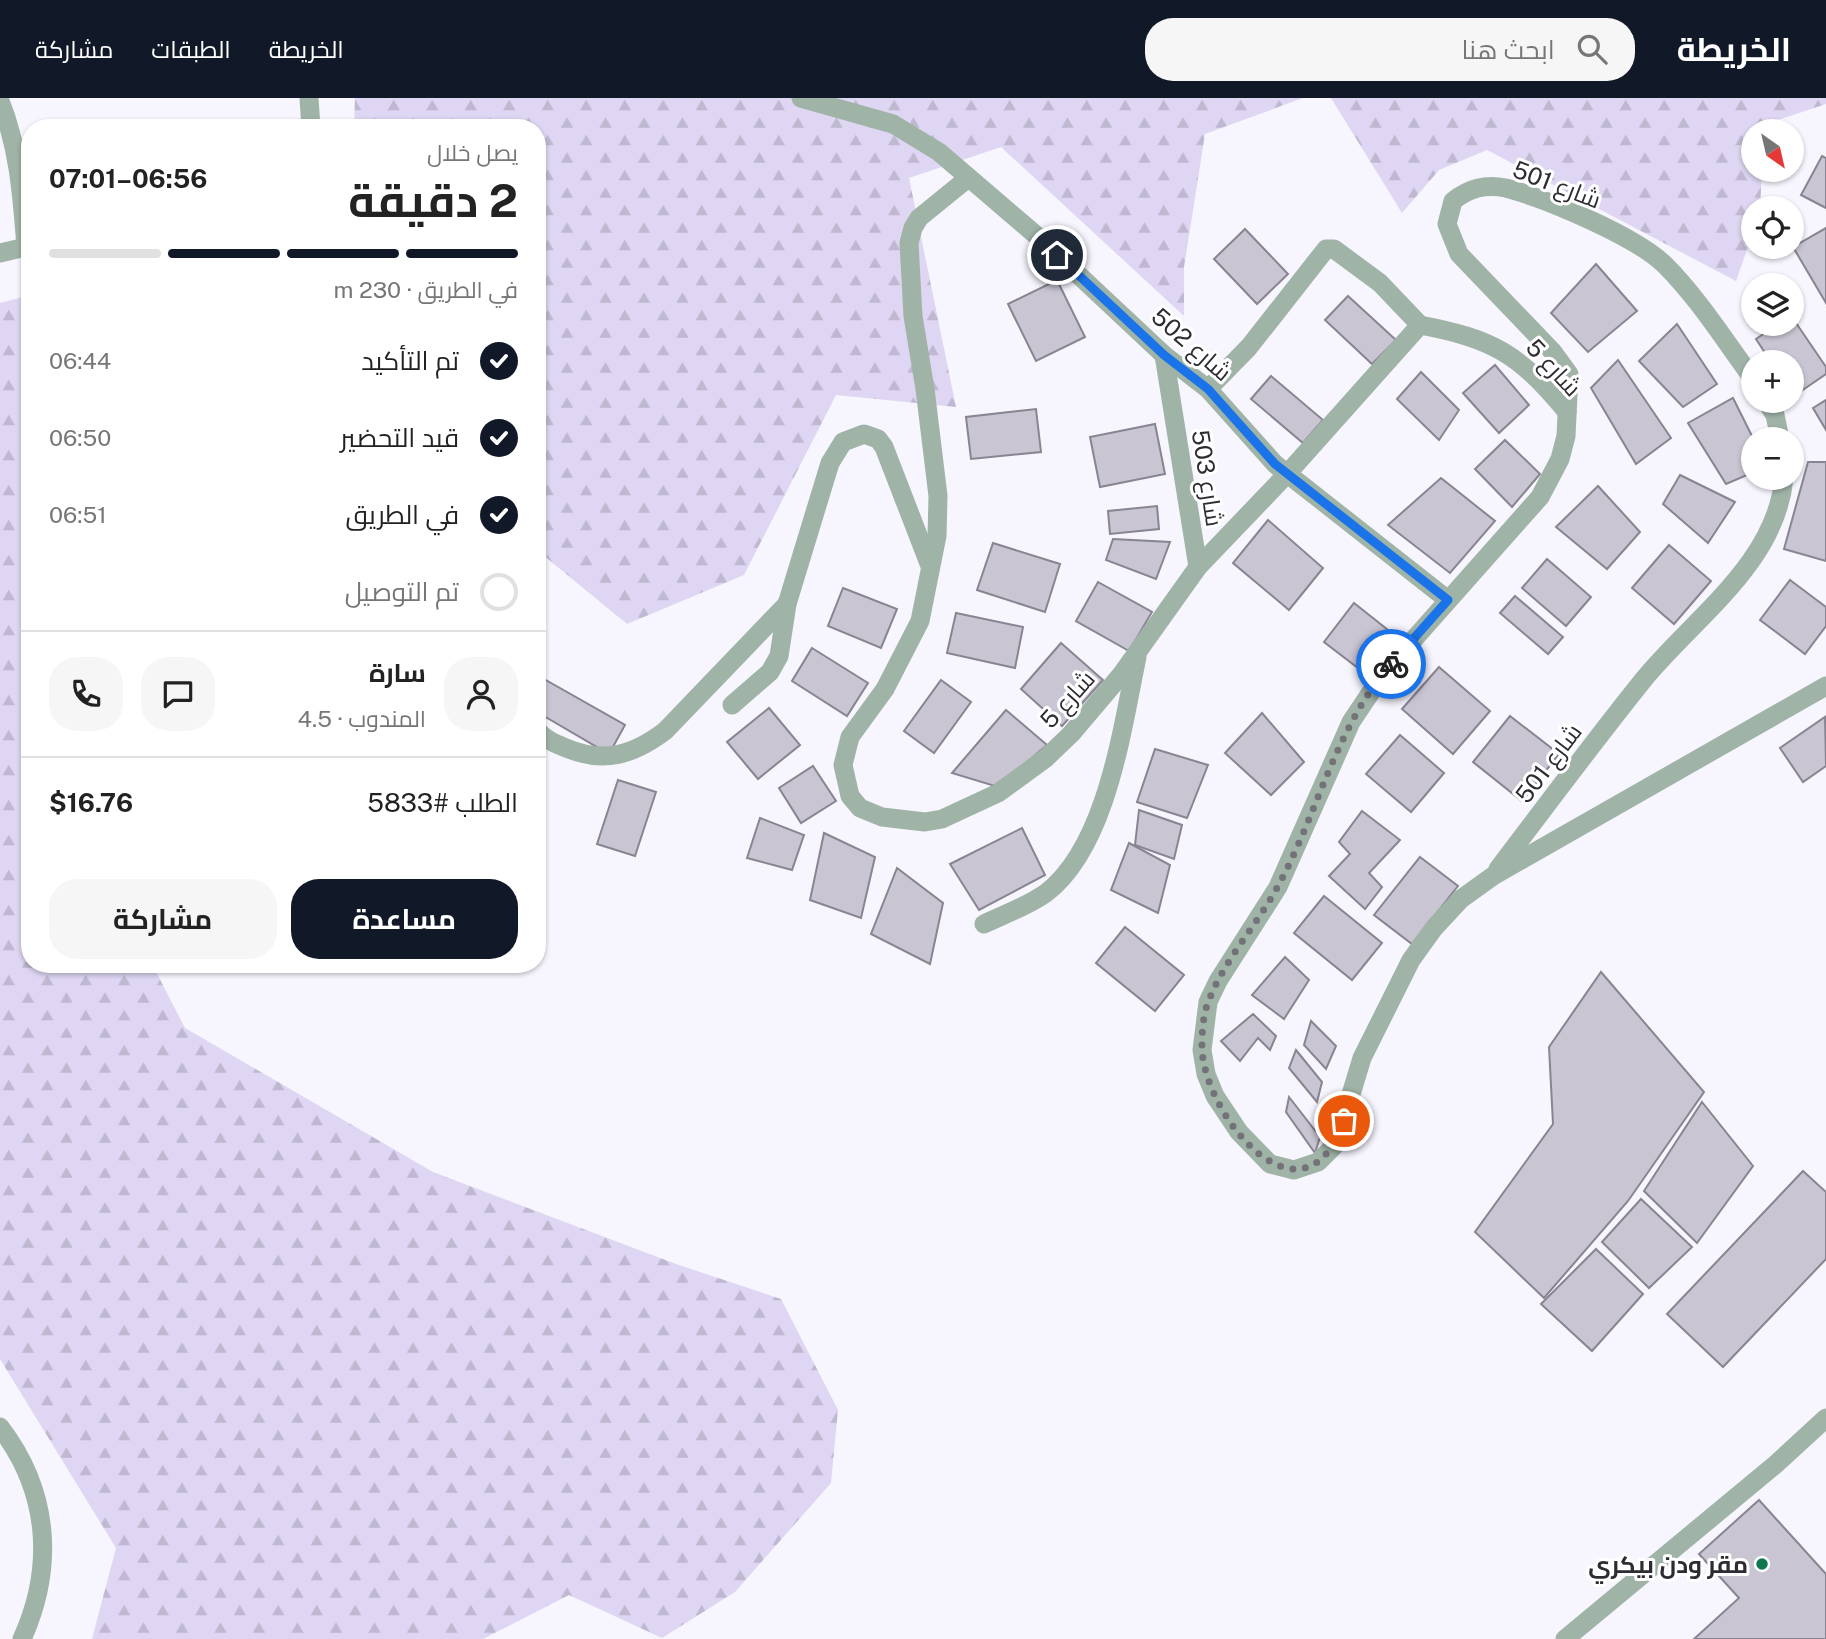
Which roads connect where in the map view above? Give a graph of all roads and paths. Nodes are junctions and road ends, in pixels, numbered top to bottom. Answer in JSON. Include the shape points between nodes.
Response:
{"nodes":[{"id":1,"x":309,"y":98,"type":"edge"},
{"id":2,"x":800,"y":98,"type":"edge"},
{"id":3,"x":0,"y":101,"type":"edge"},
{"id":4,"x":310,"y":119,"type":"edge"},
{"id":5,"x":967,"y":179,"type":"junction"},
{"id":6,"x":21,"y":181,"type":"edge"},
{"id":7,"x":21,"y":248,"type":"edge"},
{"id":8,"x":0,"y":253,"type":"edge"},
{"id":9,"x":1420,"y":325,"type":"junction"},
{"id":10,"x":1164,"y":355,"type":"junction"},
{"id":11,"x":1741,"y":362,"type":"edge"},
{"id":12,"x":1208,"y":389,"type":"junction"},
{"id":13,"x":1567,"y":412,"type":"junction"},
{"id":14,"x":1287,"y":474,"type":"junction"},
{"id":15,"x":1783,"y":490,"type":"edge"},
{"id":16,"x":930,"y":567,"type":"junction"},
{"id":17,"x":1198,"y":567,"type":"junction"},
{"id":18,"x":1448,"y":600,"type":"junction"},
{"id":19,"x":787,"y":604,"type":"junction"},
{"id":20,"x":1138,"y":653,"type":"junction"},
{"id":21,"x":1826,"y":686,"type":"edge"},
{"id":22,"x":732,"y":705,"type":"dead end"},
{"id":23,"x":546,"y":736,"type":"edge"},
{"id":24,"x":1493,"y":876,"type":"junction"},
{"id":25,"x":984,"y":924,"type":"dead end"},
{"id":26,"x":1826,"y":1418,"type":"edge"},
{"id":27,"x":0,"y":1427,"type":"edge"},
{"id":28,"x":22,"y":1639,"type":"edge"},
{"id":29,"x":1565,"y":1639,"type":"edge"}],
"edges":[{"from":1,"to":4,"type":"street"},
{"from":2,"to":5,"type":"street","via":[[893,124],[939,152]]},
{"from":3,"to":6,"type":"street","via":[[12,132]]},
{"from":5,"to":10,"type":"street","name":"شارع 502","via":[[1037,236]]},
{"from":5,"to":16,"type":"street","name":"شارع 5","via":[[919,218],[909,243],[913,323],[938,496],[937,537]]},
{"from":7,"to":8,"type":"street"},
{"from":9,"to":12,"type":"street","via":[[1373,277],[1334,249],[1326,249],[1249,347]]},
{"from":9,"to":13,"type":"street","name":"شارع 5","via":[[1466,334],[1510,354]]},
{"from":9,"to":14,"type":"street","name":"شارع 5"},
{"from":10,"to":12,"type":"street","name":"شارع 502"},
{"from":10,"to":17,"type":"street","name":"شارع 503"},
{"from":11,"to":13,"type":"street","name":"شارع 501","via":[[1692,296],[1644,249],[1521,192],[1493,186],[1465,192],[1448,211],[1452,241],[1459,254],[1562,361],[1570,380]]},
{"from":12,"to":14,"type":"street","name":"شارع 502"},
{"from":13,"to":18,"type":"street","name":"شارع 5","via":[[1560,459],[1540,497]]},
{"from":14,"to":17,"type":"street","name":"شارع 5"},
{"from":14,"to":18,"type":"street","name":"شارع 502"},
{"from":15,"to":24,"type":"street","name":"شارع 501","via":[[1772,527],[1749,564],[1646,677]]},
{"from":16,"to":19,"type":"street","via":[[884,447],[871,435],[852,437],[838,447],[830,463]]},
{"from":16,"to":20,"type":"street","name":"شارع 5","via":[[920,621],[885,689],[850,737],[843,765],[850,796],[860,808],[882,817],[925,822],[998,793],[1071,734]]},
{"from":17,"to":20,"type":"street","name":"شارع 5"},
{"from":18,"to":24,"type":"street","name":"شارع 5","via":[[1383,674],[1351,722],[1278,887],[1208,1002],[1202,1050],[1206,1074],[1239,1132],[1270,1164],[1294,1170],[1318,1162],[1336,1144],[1362,1058],[1411,960],[1452,909]]},
{"from":19,"to":22,"type":"street","via":[[779,656],[770,672]]},
{"from":19,"to":23,"type":"street","via":[[665,731],[647,744],[601,758]]},
{"from":20,"to":25,"type":"street","via":[[1107,785],[1081,853],[1047,892]]},
{"from":21,"to":24,"type":"street","name":"شارع 5"},
{"from":26,"to":29,"type":"street"},
{"from":27,"to":28,"type":"street","via":[[25,1466],[43,1524],[41,1583]]}]}
